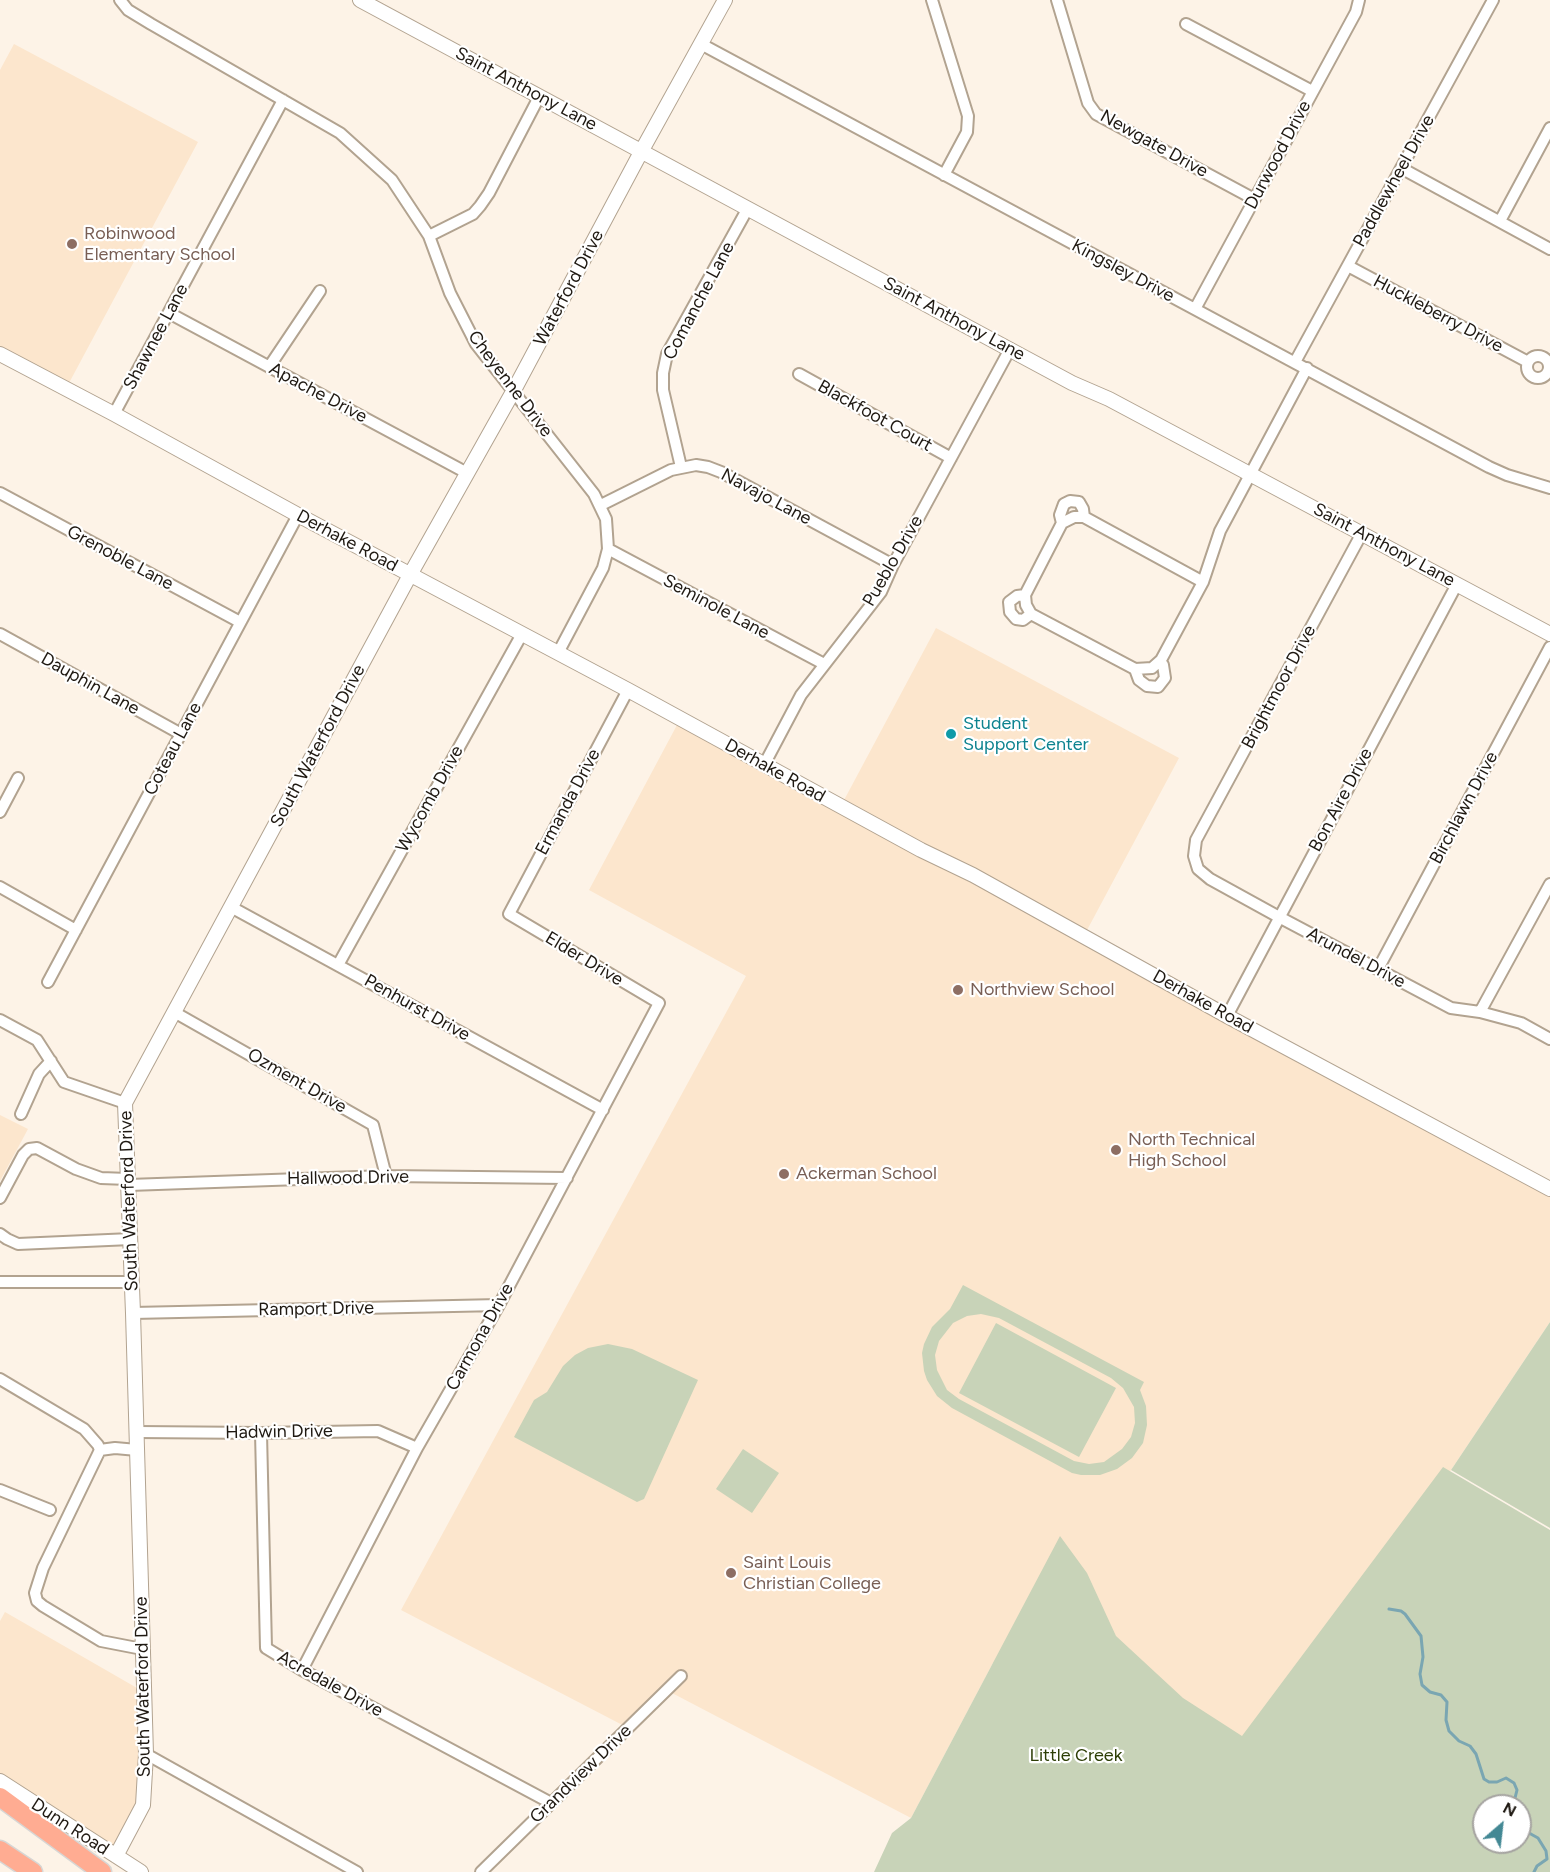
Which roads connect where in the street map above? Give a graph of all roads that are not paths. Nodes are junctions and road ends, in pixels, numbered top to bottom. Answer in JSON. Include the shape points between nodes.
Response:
{"nodes":[{"id":1,"x":120,"y":0,"type":"edge"},
{"id":2,"x":360,"y":0,"type":"edge"},
{"id":3,"x":725,"y":0,"type":"edge"},
{"id":4,"x":932,"y":0,"type":"edge"},
{"id":5,"x":1057,"y":0,"type":"edge"},
{"id":6,"x":1359,"y":0,"type":"edge"},
{"id":7,"x":1493,"y":0,"type":"edge"},
{"id":8,"x":1186,"y":24,"type":"dead end"},
{"id":9,"x":701,"y":44,"type":"junction"},
{"id":10,"x":1312,"y":91,"type":"junction"},
{"id":11,"x":539,"y":97,"type":"junction"},
{"id":12,"x":283,"y":100,"type":"junction"},
{"id":13,"x":1550,"y":128,"type":"edge"},
{"id":14,"x":641,"y":152,"type":"junction"},
{"id":15,"x":1401,"y":168,"type":"junction"},
{"id":16,"x":944,"y":175,"type":"junction"},
{"id":17,"x":1254,"y":199,"type":"junction"},
{"id":18,"x":748,"y":208,"type":"junction"},
{"id":19,"x":1500,"y":221,"type":"junction"},
{"id":20,"x":429,"y":236,"type":"junction"},
{"id":21,"x":1550,"y":249,"type":"edge"},
{"id":22,"x":1348,"y":266,"type":"junction"},
{"id":23,"x":320,"y":291,"type":"dead end"},
{"id":24,"x":1195,"y":309,"type":"junction"},
{"id":25,"x":169,"y":312,"type":"junction"},
{"id":26,"x":1010,"y":349,"type":"junction"},
{"id":27,"x":0,"y":354,"type":"edge"},
{"id":28,"x":1528,"y":362,"type":"dead end"},
{"id":29,"x":1295,"y":363,"type":"junction"},
{"id":30,"x":269,"y":367,"type":"junction"},
{"id":31,"x":1306,"y":368,"type":"junction"},
{"id":32,"x":799,"y":374,"type":"dead end"},
{"id":33,"x":514,"y":390,"type":"junction"},
{"id":34,"x":114,"y":414,"type":"junction"},
{"id":35,"x":951,"y":458,"type":"junction"},
{"id":36,"x":681,"y":467,"type":"junction"},
{"id":37,"x":467,"y":473,"type":"junction"},
{"id":38,"x":1250,"y":474,"type":"junction"},
{"id":39,"x":1550,"y":488,"type":"edge"},
{"id":40,"x":0,"y":493,"type":"edge"},
{"id":41,"x":601,"y":505,"type":"junction"},
{"id":42,"x":297,"y":515,"type":"junction"},
{"id":43,"x":1084,"y":517,"type":"junction"},
{"id":44,"x":1062,"y":523,"type":"junction"},
{"id":45,"x":1362,"y":533,"type":"junction"},
{"id":46,"x":608,"y":549,"type":"junction"},
{"id":47,"x":893,"y":565,"type":"junction"},
{"id":48,"x":410,"y":574,"type":"junction"},
{"id":49,"x":1203,"y":582,"type":"junction"},
{"id":50,"x":1457,"y":584,"type":"junction"},
{"id":51,"x":1024,"y":595,"type":"junction"},
{"id":52,"x":1031,"y":614,"type":"junction"},
{"id":53,"x":240,"y":622,"type":"junction"},
{"id":54,"x":0,"y":634,"type":"edge"},
{"id":55,"x":522,"y":634,"type":"junction"},
{"id":56,"x":1550,"y":634,"type":"edge"},
{"id":57,"x":1550,"y":647,"type":"edge"},
{"id":58,"x":558,"y":653,"type":"junction"},
{"id":59,"x":824,"y":664,"type":"junction"},
{"id":60,"x":1156,"y":665,"type":"junction"},
{"id":61,"x":1135,"y":669,"type":"junction"},
{"id":62,"x":628,"y":690,"type":"junction"},
{"id":63,"x":181,"y":734,"type":"junction"},
{"id":64,"x":764,"y":765,"type":"junction"},
{"id":65,"x":18,"y":778,"type":"dead end"},
{"id":66,"x":0,"y":812,"type":"edge"},
{"id":67,"x":1196,"y":840,"type":"joint"},
{"id":68,"x":0,"y":887,"type":"edge"},
{"id":69,"x":1548,"y":891,"type":"edge"},
{"id":70,"x":231,"y":907,"type":"junction"},
{"id":71,"x":509,"y":914,"type":"joint"},
{"id":72,"x":1279,"y":917,"type":"junction"},
{"id":73,"x":76,"y":930,"type":"junction"},
{"id":74,"x":338,"y":965,"type":"junction"},
{"id":75,"x":1378,"y":969,"type":"junction"},
{"id":76,"x":48,"y":982,"type":"dead end"},
{"id":77,"x":659,"y":1003,"type":"joint"},
{"id":78,"x":174,"y":1012,"type":"junction"},
{"id":79,"x":1480,"y":1012,"type":"junction"},
{"id":80,"x":1227,"y":1016,"type":"junction"},
{"id":81,"x":0,"y":1020,"type":"edge"},
{"id":82,"x":1550,"y":1038,"type":"edge"},
{"id":83,"x":51,"y":1061,"type":"junction"},
{"id":84,"x":125,"y":1103,"type":"junction"},
{"id":85,"x":603,"y":1110,"type":"junction"},
{"id":86,"x":21,"y":1114,"type":"dead end"},
{"id":87,"x":386,"y":1176,"type":"junction"},
{"id":88,"x":567,"y":1178,"type":"junction"},
{"id":89,"x":128,"y":1182,"type":"junction"},
{"id":90,"x":1550,"y":1189,"type":"edge"},
{"id":91,"x":0,"y":1198,"type":"edge"},
{"id":92,"x":0,"y":1234,"type":"edge"},
{"id":93,"x":131,"y":1239,"type":"junction"},
{"id":94,"x":0,"y":1282,"type":"edge"},
{"id":95,"x":132,"y":1282,"type":"junction"},
{"id":96,"x":499,"y":1305,"type":"junction"},
{"id":97,"x":134,"y":1313,"type":"junction"},
{"id":98,"x":0,"y":1379,"type":"edge"},
{"id":99,"x":137,"y":1432,"type":"junction"},
{"id":100,"x":261,"y":1433,"type":"junction"},
{"id":101,"x":417,"y":1448,"type":"junction"},
{"id":102,"x":100,"y":1450,"type":"junction"},
{"id":103,"x":137,"y":1450,"type":"junction"},
{"id":104,"x":0,"y":1490,"type":"edge"},
{"id":105,"x":50,"y":1510,"type":"dead end"},
{"id":106,"x":143,"y":1647,"type":"junction"},
{"id":107,"x":302,"y":1670,"type":"junction"},
{"id":108,"x":681,"y":1676,"type":"dead end"},
{"id":109,"x":146,"y":1754,"type":"junction"},
{"id":110,"x":0,"y":1781,"type":"edge"},
{"id":111,"x":0,"y":1797,"type":"edge"},
{"id":112,"x":551,"y":1803,"type":"junction"},
{"id":113,"x":0,"y":1850,"type":"edge"},
{"id":114,"x":116,"y":1856,"type":"junction"},
{"id":115,"x":33,"y":1872,"type":"edge"},
{"id":116,"x":102,"y":1872,"type":"edge"},
{"id":117,"x":141,"y":1872,"type":"edge"},
{"id":118,"x":357,"y":1872,"type":"edge"},
{"id":119,"x":481,"y":1872,"type":"edge"}],
"edges":[{"from":1,"to":12,"type":"street","name":"Cheyenne Drive","via":[[128,10]]},
{"from":2,"to":11,"type":"street","name":"Saint Anthony Lane"},
{"from":3,"to":9,"type":"street","name":"Waterford Drive"},
{"from":4,"to":16,"type":"street","via":[[968,116],[967,132]]},
{"from":5,"to":17,"type":"street","name":"Newgate Drive","via":[[1088,103],[1096,114]]},
{"from":6,"to":10,"type":"street","name":"Durwood Drive"},
{"from":7,"to":15,"type":"street","name":"Paddlewheel Drive"},
{"from":8,"to":10,"type":"street"},
{"from":9,"to":14,"type":"street","name":"Waterford Drive"},
{"from":9,"to":16,"type":"street","name":"Kingsley Drive"},
{"from":10,"to":17,"type":"street","name":"Durwood Drive"},
{"from":11,"to":14,"type":"street","name":"Saint Anthony Lane"},
{"from":11,"to":20,"type":"street","via":[[480,206],[473,214]]},
{"from":12,"to":20,"type":"street","name":"Cheyenne Drive","via":[[340,133],[392,180]]},
{"from":12,"to":25,"type":"street","name":"Shawnee Lane"},
{"from":13,"to":19,"type":"street"},
{"from":14,"to":18,"type":"street","name":"Saint Anthony Lane"},
{"from":14,"to":33,"type":"street","name":"Waterford Drive"},
{"from":15,"to":19,"type":"street"},
{"from":15,"to":22,"type":"street","name":"Paddlewheel Drive"},
{"from":16,"to":24,"type":"street","name":"Kingsley Drive"},
{"from":17,"to":24,"type":"street","name":"Durwood Drive"},
{"from":18,"to":26,"type":"street","name":"Saint Anthony Lane"},
{"from":18,"to":36,"type":"street","name":"Comanche Lane","via":[[668,354],[663,373],[663,390]]},
{"from":19,"to":21,"type":"street"},
{"from":20,"to":33,"type":"street","name":"Cheyenne Drive","via":[[450,293],[476,344]]},
{"from":22,"to":28,"type":"street","name":"Huckleberry Drive"},
{"from":22,"to":29,"type":"street","name":"Paddlewheel Drive"},
{"from":23,"to":30,"type":"street"},
{"from":24,"to":29,"type":"street","name":"Kingsley Drive"},
{"from":25,"to":30,"type":"street","name":"Apache Drive"},
{"from":25,"to":34,"type":"street","name":"Shawnee Lane"},
{"from":26,"to":35,"type":"street","name":"Pueblo Drive"},
{"from":26,"to":38,"type":"street","name":"Saint Anthony Lane"},
{"from":27,"to":34,"type":"street","name":"Derhake Road"},
{"from":29,"to":31,"type":"street","name":"Kingsley Drive"},
{"from":30,"to":37,"type":"street","name":"Apache Drive"},
{"from":31,"to":38,"type":"street"},
{"from":31,"to":39,"type":"street","name":"Kingsley Drive","via":[[1489,467]]},
{"from":32,"to":35,"type":"street","name":"Blackfoot Court"},
{"from":33,"to":37,"type":"street","name":"Waterford Drive"},
{"from":33,"to":41,"type":"street","name":"Cheyenne Drive"},
{"from":34,"to":42,"type":"street","name":"Derhake Road"},
{"from":35,"to":47,"type":"street","name":"Pueblo Drive"},
{"from":36,"to":41,"type":"street","name":"Navajo Lane"},
{"from":36,"to":47,"type":"street","name":"Navajo Lane","via":[[696,465],[721,472]]},
{"from":37,"to":48,"type":"street","name":"Waterford Drive"},
{"from":38,"to":45,"type":"street","name":"Saint Anthony Lane"},
{"from":38,"to":49,"type":"street","via":[[1220,531]]},
{"from":40,"to":53,"type":"street","name":"Grenoble Lane"},
{"from":41,"to":46,"type":"street","name":"Cheyenne Drive"},
{"from":42,"to":48,"type":"street","name":"Derhake Road"},
{"from":42,"to":53,"type":"street","name":"Coteau Lane"},
{"from":43,"to":44,"type":"street"},
{"from":43,"to":44,"type":"street","via":[[1078,502],[1070,501],[1064,504],[1060,515]]},
{"from":43,"to":49,"type":"street"},
{"from":44,"to":51,"type":"street"},
{"from":45,"to":50,"type":"street","name":"Saint Anthony Lane"},
{"from":45,"to":67,"type":"street","name":"Brightmoor Drive"},
{"from":46,"to":58,"type":"street","name":"Cheyenne Drive","via":[[603,568]]},
{"from":46,"to":59,"type":"street","name":"Seminole Lane"},
{"from":47,"to":59,"type":"street","name":"Pueblo Drive","via":[[880,592]]},
{"from":48,"to":55,"type":"street","name":"Derhake Road"},
{"from":48,"to":70,"type":"street","name":"South Waterford Drive"},
{"from":49,"to":60,"type":"street"},
{"from":50,"to":56,"type":"street","name":"Saint Anthony Lane"},
{"from":50,"to":72,"type":"street","name":"Bon Aire Drive"},
{"from":51,"to":52,"type":"street"},
{"from":51,"to":52,"type":"street","via":[[1010,602],[1010,612],[1023,620]]},
{"from":52,"to":61,"type":"street"},
{"from":53,"to":63,"type":"street","name":"Coteau Lane"},
{"from":54,"to":63,"type":"street","name":"Dauphin Lane"},
{"from":55,"to":58,"type":"street","name":"Derhake Road"},
{"from":55,"to":74,"type":"street","name":"Wycomb Drive"},
{"from":57,"to":75,"type":"street","name":"Birchlawn Drive"},
{"from":58,"to":62,"type":"street","name":"Derhake Road"},
{"from":59,"to":64,"type":"street","name":"Pueblo Drive","via":[[801,695]]},
{"from":60,"to":61,"type":"street"},
{"from":60,"to":61,"type":"street","via":[[1163,665],[1165,678],[1158,687],[1139,680]]},
{"from":62,"to":64,"type":"street","name":"Derhake Road"},
{"from":62,"to":71,"type":"street","name":"Ermanda Drive"},
{"from":63,"to":73,"type":"street","name":"Coteau Lane"},
{"from":64,"to":80,"type":"street","name":"Derhake Road"},
{"from":65,"to":66,"type":"street"},
{"from":67,"to":72,"type":"street","name":"Arundel Drive","via":[[1194,856],[1198,869]]},
{"from":68,"to":73,"type":"street"},
{"from":69,"to":79,"type":"street"},
{"from":70,"to":74,"type":"street","name":"Penhurst Drive"},
{"from":70,"to":78,"type":"street","name":"South Waterford Drive"},
{"from":71,"to":77,"type":"street","name":"Elder Drive"},
{"from":72,"to":75,"type":"street","name":"Arundel Drive"},
{"from":72,"to":80,"type":"street","name":"Bon Aire Drive"},
{"from":73,"to":76,"type":"street","name":"Coteau Lane"},
{"from":74,"to":85,"type":"street","name":"Penhurst Drive"},
{"from":75,"to":79,"type":"street","name":"Arundel Drive","via":[[1451,1008]]},
{"from":77,"to":85,"type":"street","name":"Carmona Drive"},
{"from":78,"to":84,"type":"street","name":"South Waterford Drive"},
{"from":78,"to":87,"type":"street","name":"Ozment Drive","via":[[373,1125]]},
{"from":79,"to":82,"type":"street","name":"Arundel Drive","via":[[1521,1023]]},
{"from":80,"to":90,"type":"street","name":"Derhake Road"},
{"from":81,"to":83,"type":"street","via":[[36,1040]]},
{"from":83,"to":84,"type":"street","via":[[64,1082]]},
{"from":83,"to":86,"type":"street","via":[[39,1074]]},
{"from":84,"to":89,"type":"street","name":"South Waterford Drive"},
{"from":85,"to":88,"type":"street","name":"Carmona Drive"},
{"from":87,"to":88,"type":"street","name":"Hallwood Drive"},
{"from":87,"to":89,"type":"street","name":"Hallwood Drive"},
{"from":88,"to":96,"type":"street","name":"Carmona Drive"},
{"from":89,"to":91,"type":"street","name":"Hallwood Drive","via":[[101,1178],[29,1149]]},
{"from":89,"to":93,"type":"street","name":"South Waterford Drive"},
{"from":92,"to":93,"type":"street","via":[[18,1244]]},
{"from":93,"to":95,"type":"street","name":"South Waterford Drive"},
{"from":94,"to":95,"type":"street"},
{"from":95,"to":97,"type":"street","name":"South Waterford Drive"},
{"from":96,"to":97,"type":"street","name":"Ramport Drive"},
{"from":96,"to":101,"type":"street","name":"Carmona Drive"},
{"from":97,"to":99,"type":"street","name":"South Waterford Drive"},
{"from":98,"to":102,"type":"street","via":[[84,1429]]},
{"from":99,"to":100,"type":"street","name":"Hadwin Drive"},
{"from":99,"to":103,"type":"street","name":"South Waterford Drive"},
{"from":100,"to":101,"type":"street","name":"Hadwin Drive","via":[[378,1431]]},
{"from":100,"to":107,"type":"street","name":"Acredale Drive","via":[[266,1648]]},
{"from":101,"to":107,"type":"street","name":"Carmona Drive"},
{"from":102,"to":103,"type":"street"},
{"from":102,"to":106,"type":"street","via":[[43,1568],[35,1593],[43,1606],[101,1641]]},
{"from":103,"to":106,"type":"street","name":"South Waterford Drive"},
{"from":104,"to":105,"type":"street"},
{"from":106,"to":109,"type":"street","name":"South Waterford Drive"},
{"from":107,"to":112,"type":"street","name":"Acredale Drive"},
{"from":108,"to":112,"type":"street","name":"Grandview Drive"},
{"from":109,"to":114,"type":"street","name":"South Waterford Drive","via":[[143,1805]]},
{"from":109,"to":118,"type":"street"},
{"from":110,"to":114,"type":"street","name":"Dunn Road"},
{"from":111,"to":116,"type":"highway"},
{"from":112,"to":119,"type":"street","name":"Grandview Drive"},
{"from":113,"to":115,"type":"highway"},
{"from":114,"to":117,"type":"street","name":"Dunn Road"}]}
